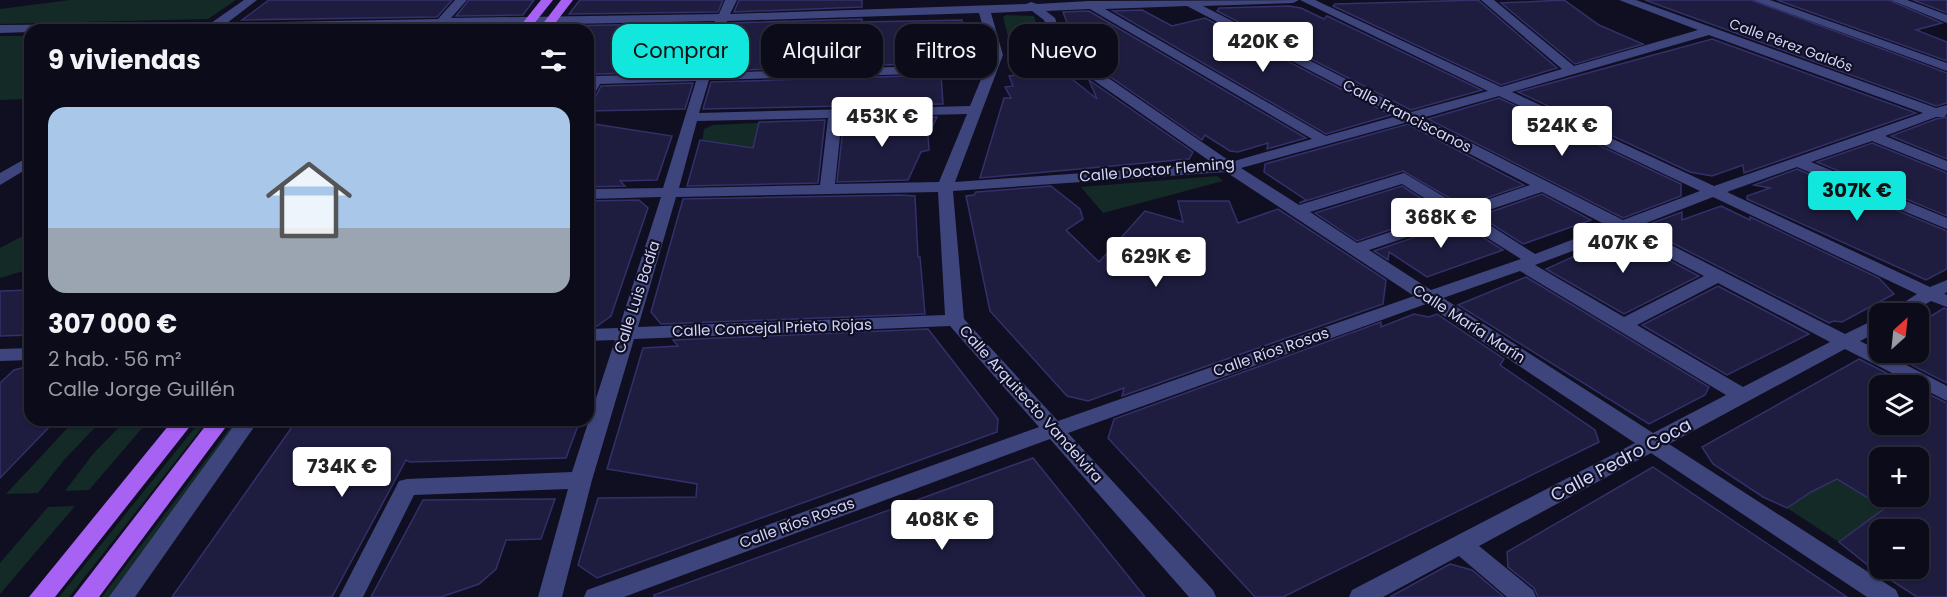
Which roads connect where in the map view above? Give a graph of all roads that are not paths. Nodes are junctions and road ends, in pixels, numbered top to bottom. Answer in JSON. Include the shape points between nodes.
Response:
{"nodes":[{"id":1,"x":251,"y":0,"type":"edge"},
{"id":2,"x":461,"y":0,"type":"edge"},
{"id":3,"x":547,"y":0,"type":"edge"},
{"id":4,"x":567,"y":0,"type":"edge"},
{"id":5,"x":731,"y":0,"type":"edge"},
{"id":6,"x":1293,"y":0,"type":"edge"},
{"id":7,"x":1306,"y":0,"type":"edge"},
{"id":8,"x":1487,"y":0,"type":"edge"},
{"id":9,"x":1625,"y":0,"type":"edge"},
{"id":10,"x":1759,"y":0,"type":"edge"},
{"id":11,"x":1897,"y":0,"type":"edge"},
{"id":12,"x":1188,"y":2,"type":"junction"},
{"id":13,"x":1029,"y":3,"type":"edge"},
{"id":14,"x":952,"y":4,"type":"edge"},
{"id":15,"x":1089,"y":4,"type":"junction"},
{"id":16,"x":1011,"y":5,"type":"edge"},
{"id":17,"x":986,"y":14,"type":"junction"},
{"id":18,"x":1947,"y":18,"type":"edge"},
{"id":19,"x":722,"y":19,"type":"junction"},
{"id":20,"x":531,"y":20,"type":"junction"},
{"id":21,"x":441,"y":22,"type":"junction"},
{"id":22,"x":219,"y":24,"type":"edge"},
{"id":23,"x":425,"y":24,"type":"edge"},
{"id":24,"x":528,"y":24,"type":"edge"},
{"id":25,"x":542,"y":24,"type":"edge"},
{"id":26,"x":549,"y":24,"type":"edge"},
{"id":27,"x":594,"y":24,"type":"edge"},
{"id":28,"x":720,"y":24,"type":"edge"},
{"id":29,"x":989,"y":24,"type":"edge"},
{"id":30,"x":0,"y":29,"type":"edge"},
{"id":31,"x":24,"y":29,"type":"edge"},
{"id":32,"x":1709,"y":31,"type":"junction"},
{"id":33,"x":1947,"y":67,"type":"edge"},
{"id":34,"x":1572,"y":71,"type":"junction"},
{"id":35,"x":895,"y":72,"type":"edge"},
{"id":36,"x":988,"y":78,"type":"edge"},
{"id":37,"x":704,"y":79,"type":"junction"},
{"id":38,"x":641,"y":80,"type":"joint"},
{"id":39,"x":594,"y":84,"type":"edge"},
{"id":40,"x":1498,"y":92,"type":"junction"},
{"id":41,"x":974,"y":110,"type":"junction"},
{"id":42,"x":1943,"y":113,"type":"edge"},
{"id":43,"x":835,"y":114,"type":"junction"},
{"id":44,"x":691,"y":117,"type":"junction"},
{"id":45,"x":1409,"y":117,"type":"junction"},
{"id":46,"x":1873,"y":136,"type":"junction"},
{"id":47,"x":1323,"y":140,"type":"junction"},
{"id":48,"x":1798,"y":162,"type":"junction"},
{"id":49,"x":24,"y":164,"type":"edge"},
{"id":50,"x":1947,"y":166,"type":"edge"},
{"id":51,"x":1229,"y":167,"type":"junction"},
{"id":52,"x":0,"y":180,"type":"edge"},
{"id":53,"x":1544,"y":186,"type":"junction"},
{"id":54,"x":945,"y":187,"type":"junction"},
{"id":55,"x":827,"y":189,"type":"junction"},
{"id":56,"x":670,"y":192,"type":"junction"},
{"id":57,"x":1713,"y":192,"type":"junction"},
{"id":58,"x":594,"y":194,"type":"edge"},
{"id":59,"x":1298,"y":211,"type":"junction"},
{"id":60,"x":1461,"y":214,"type":"junction"},
{"id":61,"x":1947,"y":224,"type":"edge"},
{"id":62,"x":1622,"y":226,"type":"junction"},
{"id":63,"x":1356,"y":249,"type":"junction"},
{"id":64,"x":1528,"y":262,"type":"junction"},
{"id":65,"x":1718,"y":276,"type":"junction"},
{"id":66,"x":1947,"y":285,"type":"edge"},
{"id":67,"x":1929,"y":294,"type":"junction"},
{"id":68,"x":1428,"y":297,"type":"junction"},
{"id":69,"x":1947,"y":302,"type":"edge"},
{"id":70,"x":1914,"y":303,"type":"edge"},
{"id":71,"x":955,"y":320,"type":"junction"},
{"id":72,"x":1623,"y":325,"type":"junction"},
{"id":73,"x":1869,"y":329,"type":"edge"},
{"id":74,"x":625,"y":334,"type":"junction"},
{"id":75,"x":594,"y":335,"type":"edge"},
{"id":76,"x":1846,"y":342,"type":"junction"},
{"id":77,"x":24,"y":354,"type":"edge"},
{"id":78,"x":0,"y":355,"type":"edge"},
{"id":79,"x":1947,"y":394,"type":"edge"},
{"id":80,"x":1741,"y":395,"type":"junction"},
{"id":81,"x":180,"y":426,"type":"edge"},
{"id":82,"x":216,"y":426,"type":"edge"},
{"id":83,"x":245,"y":426,"type":"edge"},
{"id":84,"x":1054,"y":430,"type":"junction"},
{"id":85,"x":1653,"y":444,"type":"junction"},
{"id":86,"x":581,"y":480,"type":"junction"},
{"id":87,"x":1461,"y":544,"type":"junction"},
{"id":88,"x":40,"y":597,"type":"edge"},
{"id":89,"x":85,"y":597,"type":"edge"},
{"id":90,"x":121,"y":597,"type":"edge"},
{"id":91,"x":351,"y":597,"type":"edge"},
{"id":92,"x":550,"y":597,"type":"edge"},
{"id":93,"x":596,"y":597,"type":"edge"},
{"id":94,"x":1204,"y":597,"type":"edge"},
{"id":95,"x":1362,"y":597,"type":"edge"},
{"id":96,"x":1524,"y":597,"type":"edge"},
{"id":97,"x":1887,"y":597,"type":"edge"}],
"edges":[{"from":1,"to":22,"type":"street"},
{"from":2,"to":21,"type":"street"},
{"from":3,"to":20,"type":"main road"},
{"from":4,"to":26,"type":"main road"},
{"from":5,"to":19,"type":"street","name":"Calle Luis Badía"},
{"from":6,"to":12,"type":"street"},
{"from":7,"to":40,"type":"street"},
{"from":8,"to":34,"type":"street"},
{"from":9,"to":32,"type":"street","name":"Calle Pérez Galdós"},
{"from":10,"to":33,"type":"street"},
{"from":11,"to":18,"type":"street"},
{"from":12,"to":15,"type":"street"},
{"from":12,"to":45,"type":"street","name":"Calle Franciscanos"},
{"from":13,"to":15,"type":"street"},
{"from":13,"to":16,"type":"street"},
{"from":13,"to":51,"type":"street","name":"Calle María Marín","via":[[1049,18],[1060,51]]},
{"from":14,"to":16,"type":"street"},
{"from":14,"to":17,"type":"street"},
{"from":14,"to":19,"type":"street"},
{"from":15,"to":47,"type":"street"},
{"from":16,"to":17,"type":"street"},
{"from":17,"to":29,"type":"street","name":"Calle Arquitecto Vandelvira"},
{"from":19,"to":27,"type":"street"},
{"from":19,"to":28,"type":"street","name":"Calle Luis Badía"},
{"from":20,"to":21,"type":"street"},
{"from":20,"to":24,"type":"main road"},
{"from":20,"to":25,"type":"street"},
{"from":21,"to":23,"type":"street"},
{"from":30,"to":31,"type":"street"},
{"from":32,"to":34,"type":"street","name":"Calle Doctor Fleming"},
{"from":32,"to":42,"type":"street","name":"Calle Pérez Galdós"},
{"from":34,"to":40,"type":"street","name":"Calle Doctor Fleming"},
{"from":35,"to":37,"type":"street"},
{"from":36,"to":41,"type":"street","name":"Calle Arquitecto Vandelvira"},
{"from":37,"to":38,"type":"street"},
{"from":37,"to":44,"type":"street","name":"Calle Luis Badía"},
{"from":38,"to":39,"type":"street","via":[[596,80]]},
{"from":40,"to":45,"type":"street","name":"Calle Doctor Fleming"},
{"from":40,"to":57,"type":"street"},
{"from":41,"to":43,"type":"street"},
{"from":41,"to":54,"type":"street","name":"Calle Arquitecto Vandelvira"},
{"from":42,"to":46,"type":"street","name":"Calle Ríos Rosas"},
{"from":43,"to":44,"type":"street"},
{"from":43,"to":55,"type":"street"},
{"from":44,"to":56,"type":"street","name":"Calle Luis Badía"},
{"from":45,"to":47,"type":"street","name":"Calle Doctor Fleming"},
{"from":45,"to":53,"type":"street","name":"Calle Franciscanos"},
{"from":46,"to":48,"type":"street","name":"Calle Ríos Rosas"},
{"from":46,"to":50,"type":"street"},
{"from":47,"to":51,"type":"street","name":"Calle Doctor Fleming"},
{"from":48,"to":57,"type":"street","name":"Calle Ríos Rosas"},
{"from":48,"to":61,"type":"street"},
{"from":49,"to":52,"type":"street"},
{"from":51,"to":54,"type":"street","name":"Calle Doctor Fleming"},
{"from":51,"to":59,"type":"street","name":"Calle María Marín"},
{"from":53,"to":60,"type":"street"},
{"from":53,"to":62,"type":"street","name":"Calle Franciscanos"},
{"from":54,"to":55,"type":"street","name":"Calle Doctor Fleming"},
{"from":54,"to":71,"type":"street","name":"Calle Arquitecto Vandelvira"},
{"from":55,"to":56,"type":"street","name":"Calle Doctor Fleming"},
{"from":56,"to":58,"type":"street","name":"Calle Doctor Fleming"},
{"from":56,"to":74,"type":"street","name":"Calle Luis Badía"},
{"from":57,"to":62,"type":"street","name":"Calle Ríos Rosas"},
{"from":57,"to":67,"type":"street"},
{"from":59,"to":60,"type":"street","via":[[1404,178]]},
{"from":59,"to":63,"type":"street","name":"Calle María Marín"},
{"from":60,"to":63,"type":"street"},
{"from":60,"to":64,"type":"street"},
{"from":62,"to":64,"type":"street","name":"Calle Ríos Rosas"},
{"from":62,"to":65,"type":"street","name":"Calle Franciscanos"},
{"from":63,"to":68,"type":"street","name":"Calle María Marín"},
{"from":64,"to":68,"type":"street","name":"Calle Ríos Rosas"},
{"from":64,"to":72,"type":"street"},
{"from":65,"to":72,"type":"street"},
{"from":65,"to":76,"type":"street","name":"Calle Franciscanos"},
{"from":66,"to":67,"type":"street"},
{"from":67,"to":69,"type":"street"},
{"from":67,"to":70,"type":"street"},
{"from":68,"to":84,"type":"street","name":"Calle Ríos Rosas"},
{"from":68,"to":85,"type":"street","name":"Calle María Marín"},
{"from":71,"to":74,"type":"street","name":"Calle Concejal Prieto Rojas"},
{"from":71,"to":84,"type":"street","name":"Calle Arquitecto Vandelvira"},
{"from":72,"to":80,"type":"street"},
{"from":73,"to":76,"type":"street","name":"Calle Pedro Coca"},
{"from":74,"to":75,"type":"street","name":"Calle Concejal Prieto Rojas"},
{"from":74,"to":86,"type":"street","name":"Calle Luis Badía"},
{"from":76,"to":79,"type":"street","name":"Calle Franciscanos"},
{"from":76,"to":80,"type":"street","name":"Calle Pedro Coca"},
{"from":77,"to":78,"type":"street"},
{"from":80,"to":85,"type":"street","name":"Calle Pedro Coca"},
{"from":81,"to":88,"type":"main road"},
{"from":82,"to":89,"type":"main road"},
{"from":83,"to":90,"type":"street"},
{"from":84,"to":93,"type":"street","name":"Calle Ríos Rosas"},
{"from":84,"to":94,"type":"street","name":"Calle Arquitecto Vandelvira"},
{"from":85,"to":87,"type":"street","name":"Calle Pedro Coca"},
{"from":85,"to":97,"type":"street","name":"Calle María Marín"},
{"from":86,"to":91,"type":"street","via":[[407,487]]},
{"from":86,"to":92,"type":"street","name":"Calle Luis Badía"},
{"from":87,"to":95,"type":"street","name":"Calle Pedro Coca"},
{"from":87,"to":96,"type":"street"}]}
